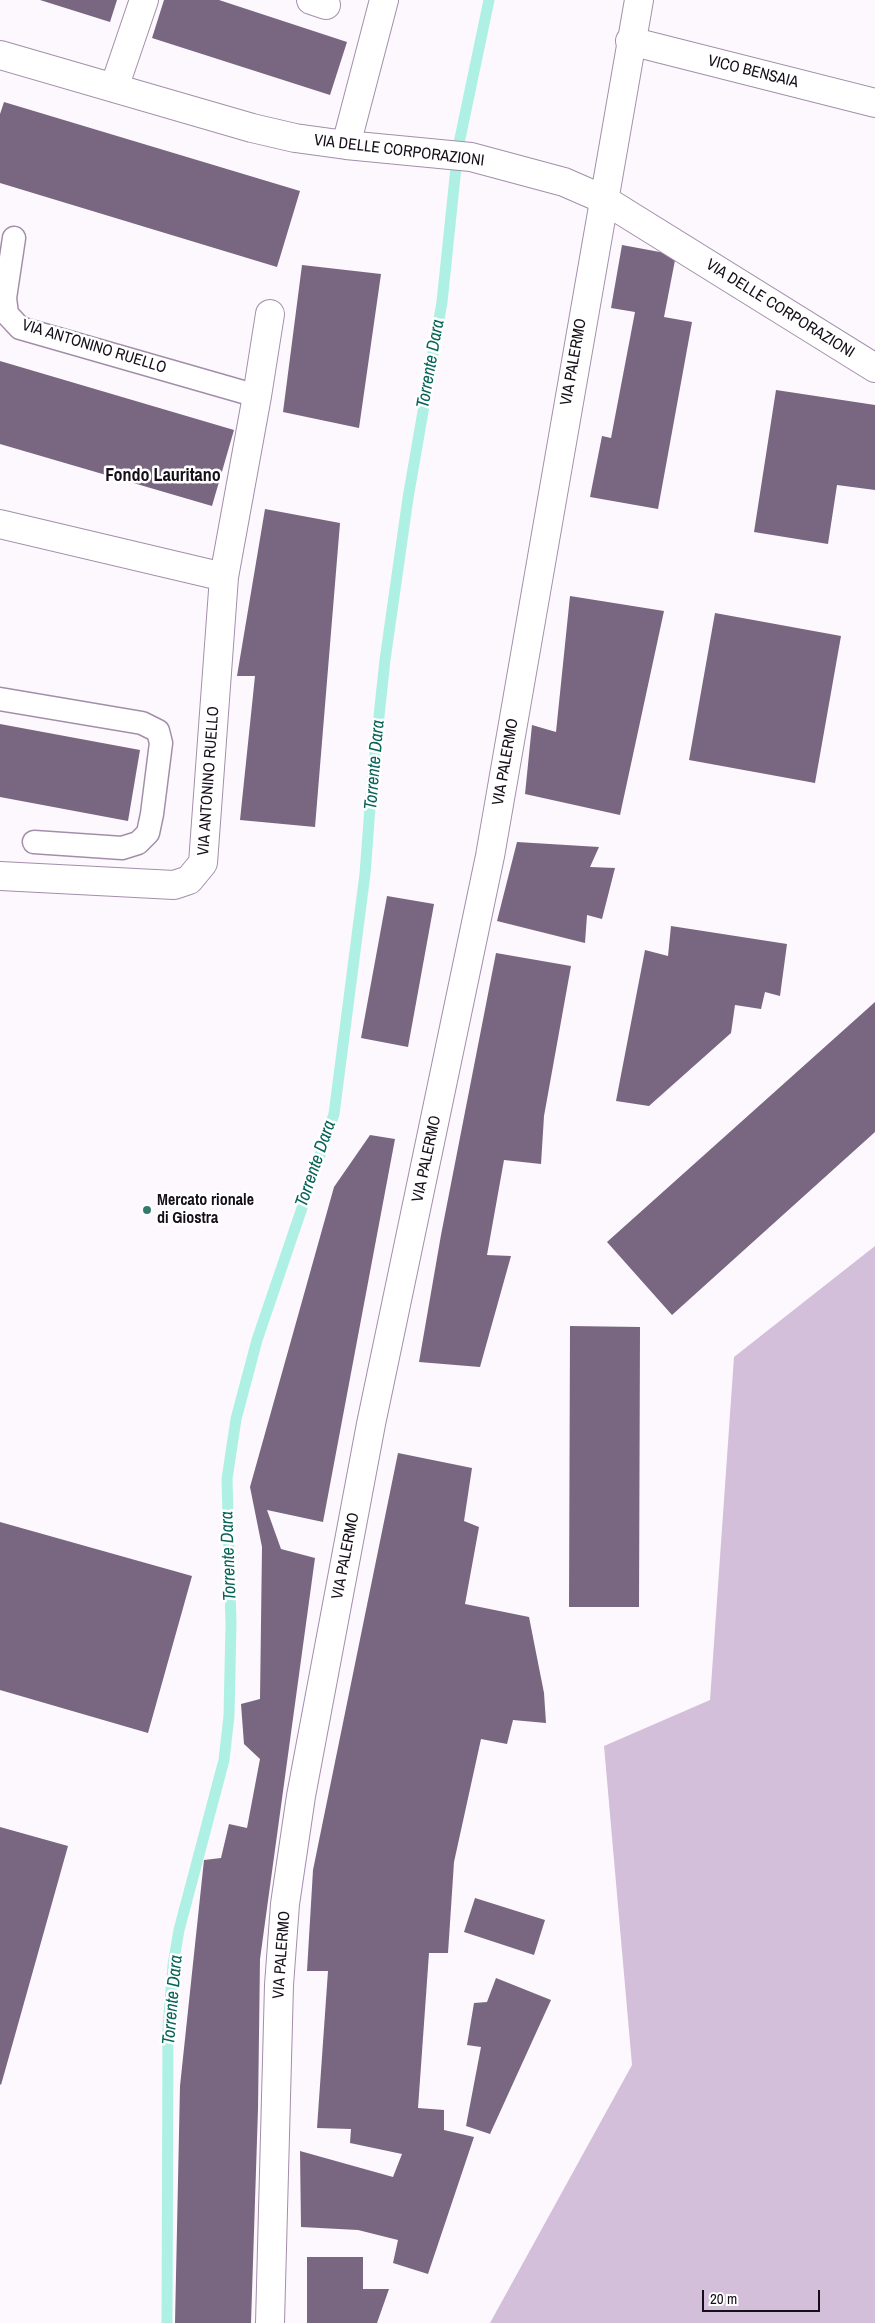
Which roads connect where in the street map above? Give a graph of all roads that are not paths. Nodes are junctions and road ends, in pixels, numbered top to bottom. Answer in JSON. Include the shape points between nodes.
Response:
{"nodes":[{"id":1,"x":144,"y":0,"type":"edge"},
{"id":2,"x":384,"y":0,"type":"edge"},
{"id":3,"x":639,"y":0,"type":"edge"},
{"id":4,"x":630,"y":41,"type":"junction"},
{"id":5,"x":0,"y":55,"type":"edge"},
{"id":6,"x":114,"y":88,"type":"junction"},
{"id":7,"x":875,"y":103,"type":"edge"},
{"id":8,"x":346,"y":145,"type":"junction"},
{"id":9,"x":602,"y":199,"type":"junction"},
{"id":10,"x":14,"y":238,"type":"dead end"},
{"id":11,"x":270,"y":314,"type":"dead end"},
{"id":12,"x":875,"y":368,"type":"edge"},
{"id":13,"x":257,"y":396,"type":"junction"},
{"id":14,"x":0,"y":524,"type":"edge"},
{"id":15,"x":224,"y":577,"type":"junction"},
{"id":16,"x":0,"y":699,"type":"edge"},
{"id":17,"x":34,"y":842,"type":"dead end"},
{"id":18,"x":0,"y":876,"type":"edge"},
{"id":19,"x":270,"y":2323,"type":"edge"}],
"edges":[{"from":1,"to":6,"type":"street"},
{"from":2,"to":8,"type":"street"},
{"from":3,"to":4,"type":"street","name":"VIA PALERMO"},
{"from":4,"to":7,"type":"street","name":"VICO BENSAIA"},
{"from":4,"to":9,"type":"street","name":"VIA PALERMO"},
{"from":5,"to":6,"type":"street","name":"VIA DELLE CORPORAZIONI"},
{"from":6,"to":8,"type":"street","name":"VIA DELLE CORPORAZIONI","via":[[252,128]]},
{"from":8,"to":9,"type":"street","name":"VIA DELLE CORPORAZIONI","via":[[470,157],[564,182]]},
{"from":9,"to":12,"type":"street","name":"VIA DELLE CORPORAZIONI"},
{"from":9,"to":19,"type":"street","name":"VIA PALERMO","via":[[490,856],[371,1424],[301,1796],[285,1904],[279,1985]]},
{"from":10,"to":13,"type":"lane","name":"VIA ANTONINO RUELLO","via":[[5,298],[7,314],[20,328]]},
{"from":11,"to":13,"type":"street","name":"VIA ANTONINO RUELLO"},
{"from":13,"to":15,"type":"street","name":"VIA ANTONINO RUELLO"},
{"from":14,"to":15,"type":"street"},
{"from":15,"to":18,"type":"street","name":"VIA ANTONINO RUELLO","via":[[203,863],[189,880],[174,885]]},
{"from":16,"to":17,"type":"lane","via":[[142,723],[158,731],[161,743],[148,833],[138,843],[122,848]]}]}
